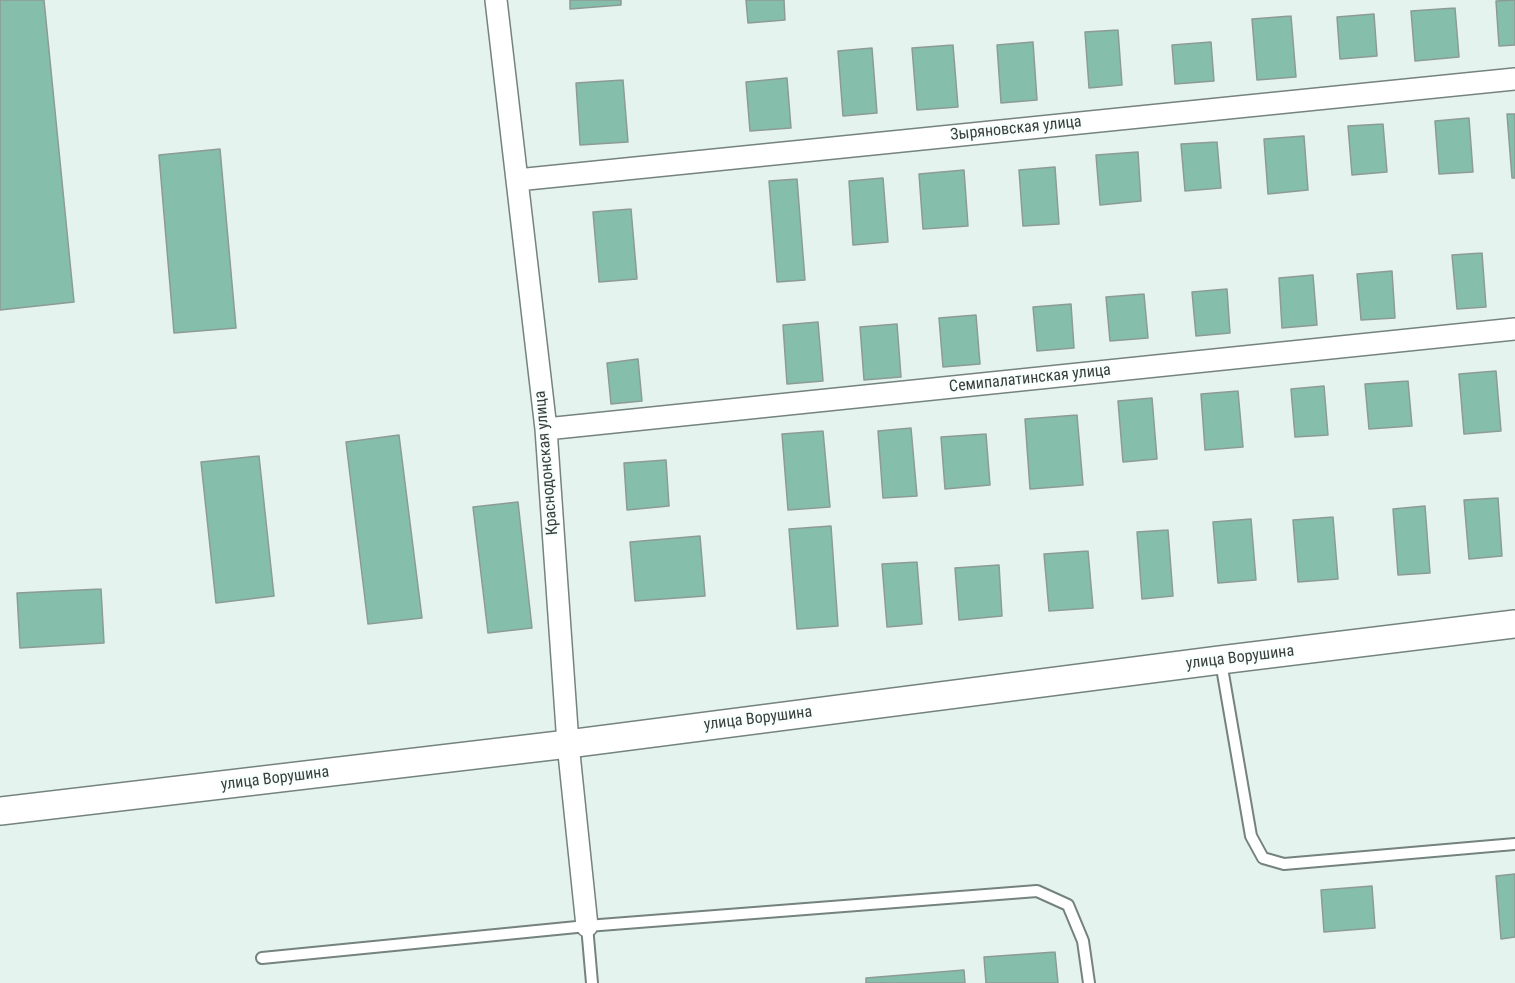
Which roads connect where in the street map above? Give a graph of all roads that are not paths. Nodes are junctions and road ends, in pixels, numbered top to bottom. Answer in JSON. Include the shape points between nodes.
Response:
{"nodes":[{"id":1,"x":496,"y":0,"type":"edge"},
{"id":2,"x":1515,"y":79,"type":"edge"},
{"id":3,"x":517,"y":180,"type":"junction"},
{"id":4,"x":1515,"y":329,"type":"edge"},
{"id":5,"x":546,"y":429,"type":"junction"},
{"id":6,"x":1515,"y":624,"type":"edge"},
{"id":7,"x":1221,"y":660,"type":"junction"},
{"id":8,"x":568,"y":744,"type":"junction"},
{"id":9,"x":0,"y":811,"type":"edge"},
{"id":10,"x":1515,"y":844,"type":"edge"},
{"id":11,"x":587,"y":926,"type":"junction"},
{"id":12,"x":262,"y":958,"type":"dead end"},
{"id":13,"x":592,"y":983,"type":"edge"},
{"id":14,"x":1089,"y":983,"type":"edge"}],
"edges":[{"from":1,"to":3,"type":"street","name":"Краснодонская улица"},
{"from":2,"to":3,"type":"street","name":"Зыряновская улица"},
{"from":3,"to":5,"type":"street","name":"Краснодонская улица"},
{"from":4,"to":5,"type":"street","name":"Семипалатинская улица"},
{"from":5,"to":8,"type":"street","name":"Краснодонская улица"},
{"from":6,"to":7,"type":"street","name":"улица Ворушина"},
{"from":7,"to":8,"type":"street","name":"улица Ворушина"},
{"from":7,"to":10,"type":"lane","via":[[1251,836],[1263,858],[1284,864]]},
{"from":8,"to":9,"type":"street","name":"улица Ворушина"},
{"from":8,"to":11,"type":"street","name":"Краснодонская улица"},
{"from":11,"to":12,"type":"lane"},
{"from":11,"to":13,"type":"lane"},
{"from":11,"to":14,"type":"lane","via":[[1037,891],[1068,905],[1083,941]]}]}
